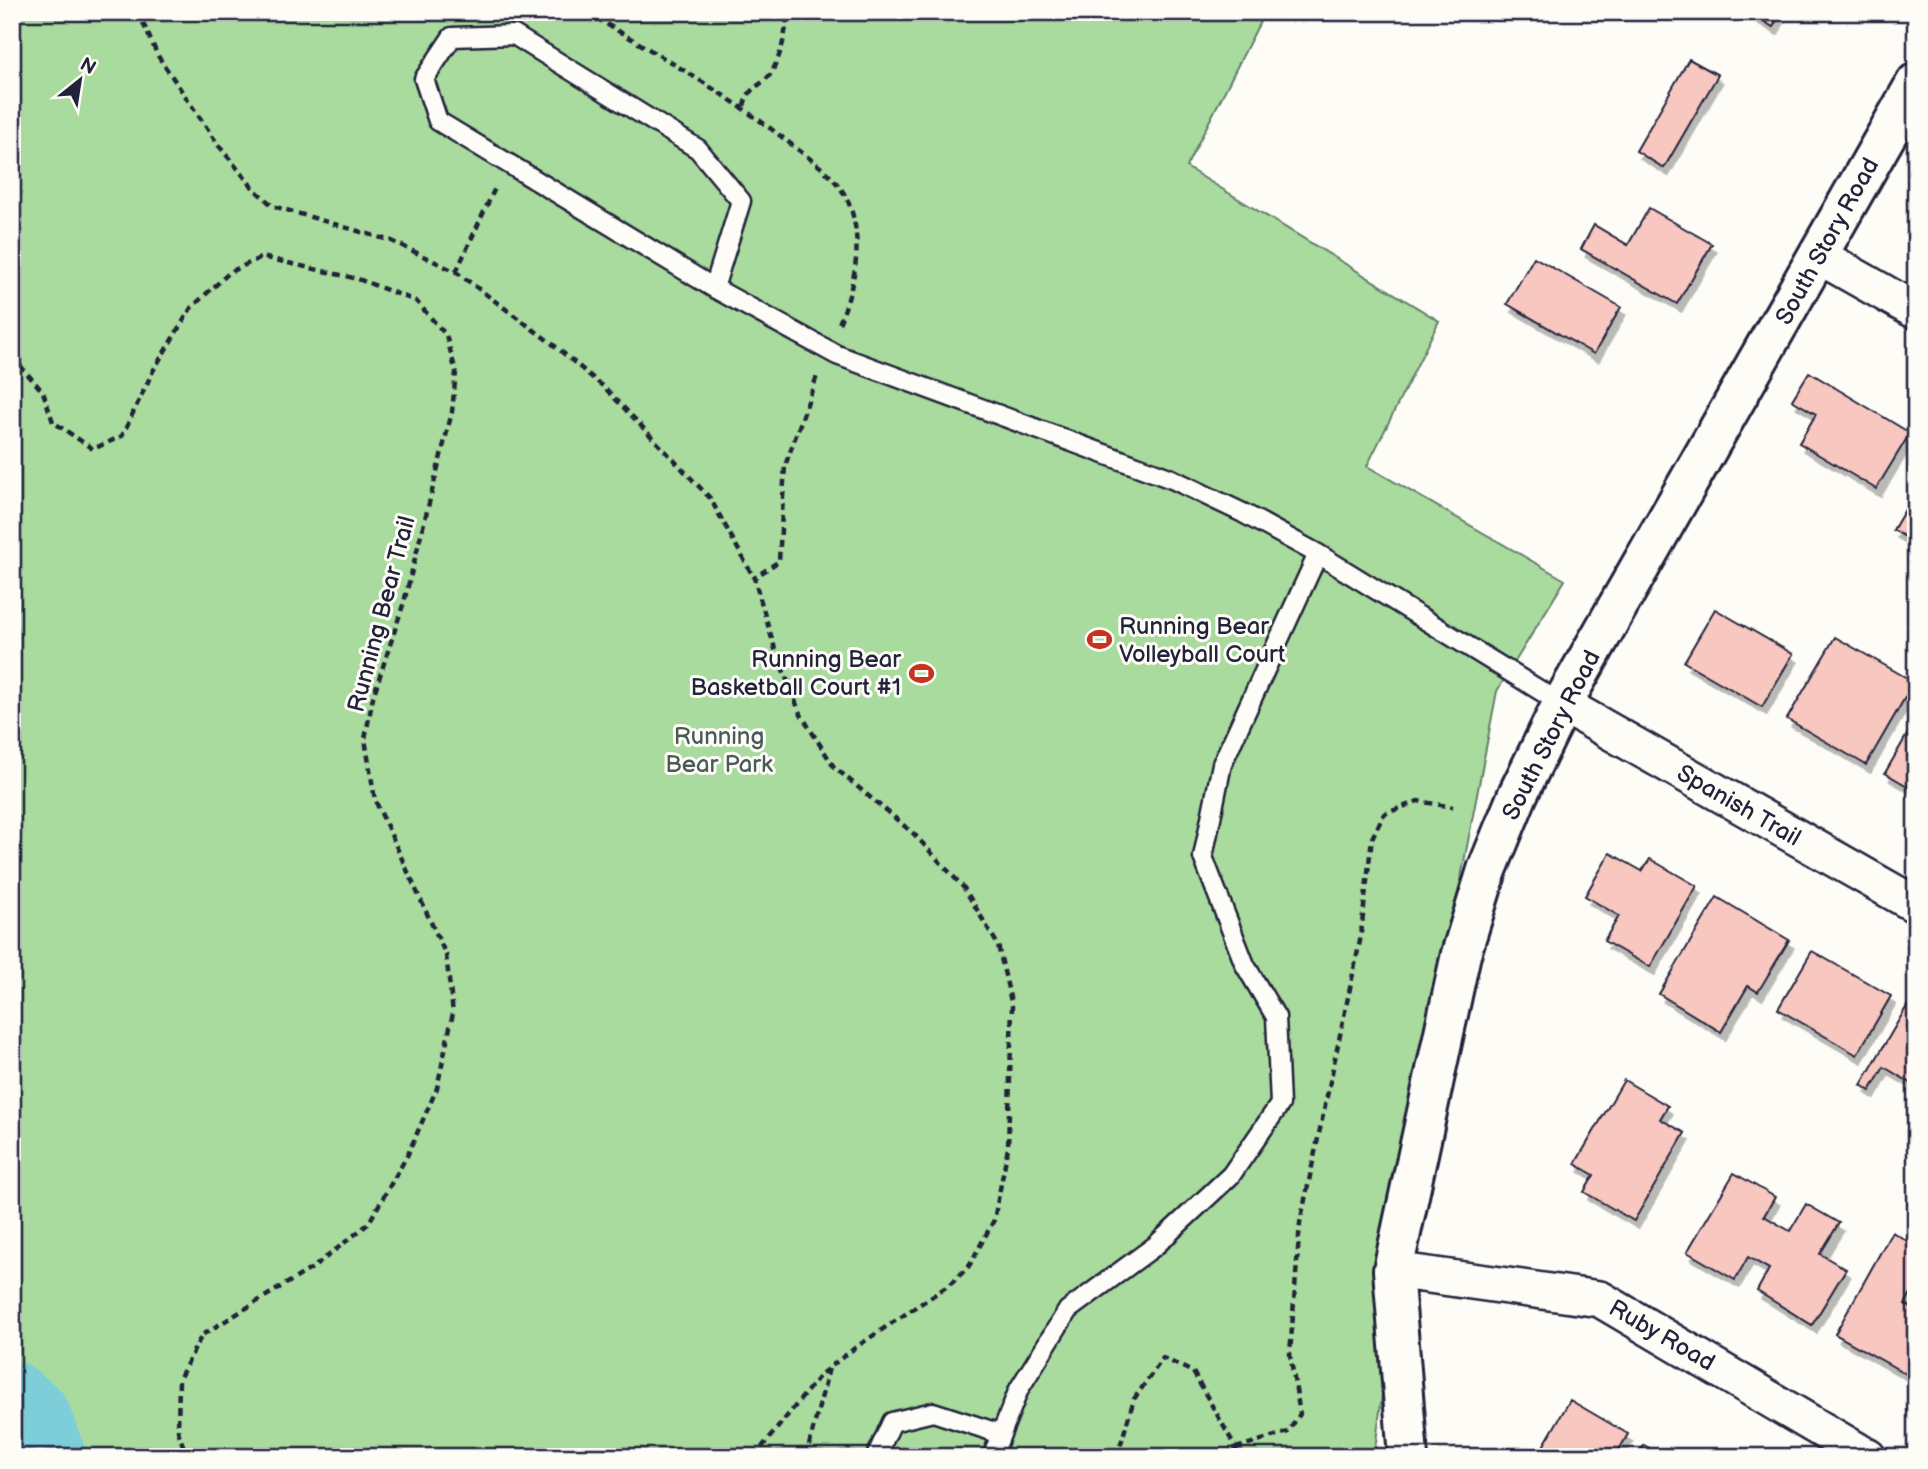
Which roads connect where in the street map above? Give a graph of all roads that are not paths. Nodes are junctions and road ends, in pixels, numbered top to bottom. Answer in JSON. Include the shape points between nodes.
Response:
{"nodes":[{"id":1,"x":1916,"y":83,"type":"edge"},
{"id":2,"x":1819,"y":256,"type":"junction"},
{"id":3,"x":714,"y":288,"type":"junction"},
{"id":4,"x":1916,"y":311,"type":"edge"},
{"id":5,"x":1318,"y":554,"type":"junction"},
{"id":6,"x":1562,"y":704,"type":"junction"},
{"id":7,"x":1916,"y":905,"type":"edge"},
{"id":8,"x":1393,"y":1270,"type":"junction"},
{"id":9,"x":1001,"y":1434,"type":"junction"},
{"id":10,"x":876,"y":1457,"type":"edge"},
{"id":11,"x":992,"y":1457,"type":"edge"},
{"id":12,"x":1408,"y":1457,"type":"edge"},
{"id":13,"x":1868,"y":1457,"type":"edge"}],
"edges":[{"from":1,"to":2,"type":"main road","name":"South Story Road"},
{"from":2,"to":4,"type":"street"},
{"from":2,"to":6,"type":"main road","name":"South Story Road"},
{"from":3,"to":3,"type":"lane","via":[[741,201],[698,149],[514,35],[452,37],[424,79],[438,121]]},
{"from":3,"to":5,"type":"lane","via":[[828,350],[1172,479]]},
{"from":5,"to":6,"type":"lane"},
{"from":5,"to":9,"type":"lane","via":[[1222,764],[1203,857],[1245,965],[1276,1017],[1280,1104],[1231,1175],[1155,1246],[1069,1310],[1019,1389]]},
{"from":6,"to":7,"type":"street","name":"Spanish Trail"},
{"from":6,"to":8,"type":"main road","name":"South Story Road","via":[[1487,870],[1461,954]]},
{"from":8,"to":12,"type":"main road","name":"South Story Road"},
{"from":8,"to":13,"type":"street","name":"Ruby Road","via":[[1600,1299]]},
{"from":9,"to":10,"type":"lane","via":[[933,1412],[892,1422]]},
{"from":9,"to":11,"type":"lane"}]}
